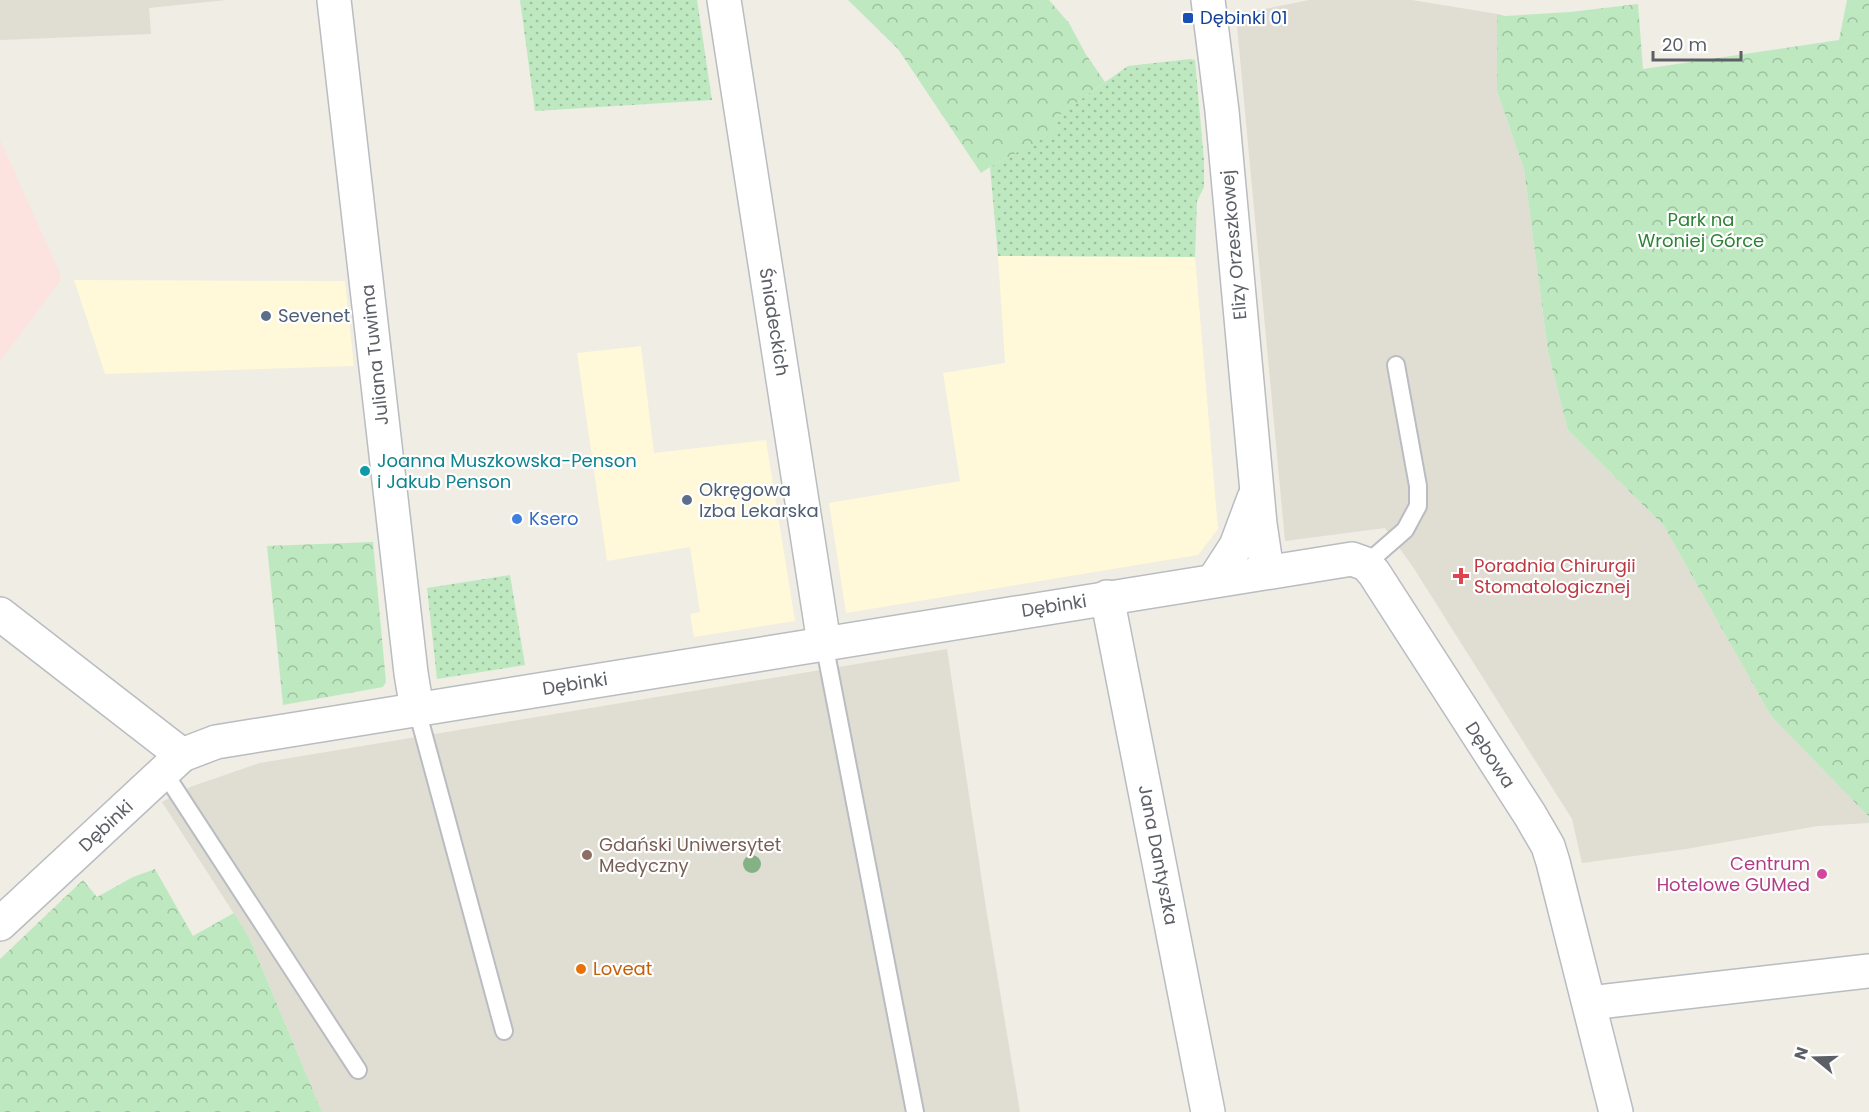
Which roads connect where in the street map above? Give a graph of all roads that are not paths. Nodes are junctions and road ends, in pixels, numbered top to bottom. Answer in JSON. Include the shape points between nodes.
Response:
{"nodes":[{"id":1,"x":334,"y":0,"type":"edge"},
{"id":2,"x":724,"y":0,"type":"edge"},
{"id":3,"x":1208,"y":0,"type":"edge"},
{"id":4,"x":1396,"y":365,"type":"dead end"},
{"id":5,"x":1257,"y":490,"type":"junction"},
{"id":6,"x":1366,"y":564,"type":"junction"},
{"id":7,"x":1267,"y":571,"type":"junction"},
{"id":8,"x":1214,"y":580,"type":"junction"},
{"id":9,"x":1107,"y":597,"type":"junction"},
{"id":10,"x":0,"y":614,"type":"edge"},
{"id":11,"x":824,"y":644,"type":"junction"},
{"id":12,"x":417,"y":710,"type":"junction"},
{"id":13,"x":173,"y":763,"type":"junction"},
{"id":14,"x":0,"y":924,"type":"edge"},
{"id":15,"x":1869,"y":971,"type":"edge"},
{"id":16,"x":1590,"y":1003,"type":"junction"},
{"id":17,"x":504,"y":1030,"type":"dead end"},
{"id":18,"x":358,"y":1070,"type":"dead end"},
{"id":19,"x":915,"y":1112,"type":"edge"},
{"id":20,"x":1208,"y":1112,"type":"edge"},
{"id":21,"x":1616,"y":1112,"type":"edge"}],
"edges":[{"from":1,"to":12,"type":"street","name":"Juliana Tuwima"},
{"from":2,"to":11,"type":"street","name":"Śniadeckich"},
{"from":3,"to":5,"type":"street","name":"Elizy Orzeszkowej"},
{"from":4,"to":6,"type":"lane","via":[[1418,486],[1418,506],[1405,530]]},
{"from":5,"to":7,"type":"street","name":"Elizy Orzeszkowej"},
{"from":5,"to":8,"type":"street","name":"Elizy Orzeszkowej","via":[[1236,546]]},
{"from":6,"to":7,"type":"street","via":[[1352,559]]},
{"from":6,"to":16,"type":"street","name":"Dębowa","via":[[1548,846]]},
{"from":7,"to":8,"type":"street"},
{"from":8,"to":9,"type":"street","name":"Dębinki"},
{"from":9,"to":11,"type":"street","name":"Dębinki"},
{"from":9,"to":20,"type":"street","name":"Jana Dantyszka"},
{"from":10,"to":13,"type":"street"},
{"from":11,"to":12,"type":"street","name":"Dębinki"},
{"from":11,"to":19,"type":"lane"},
{"from":12,"to":13,"type":"street","name":"Dębinki","via":[[216,742]]},
{"from":12,"to":17,"type":"lane"},
{"from":13,"to":14,"type":"street","name":"Dębinki"},
{"from":13,"to":18,"type":"lane"},
{"from":15,"to":16,"type":"street"},
{"from":16,"to":21,"type":"street","name":"Dębowa"}]}
